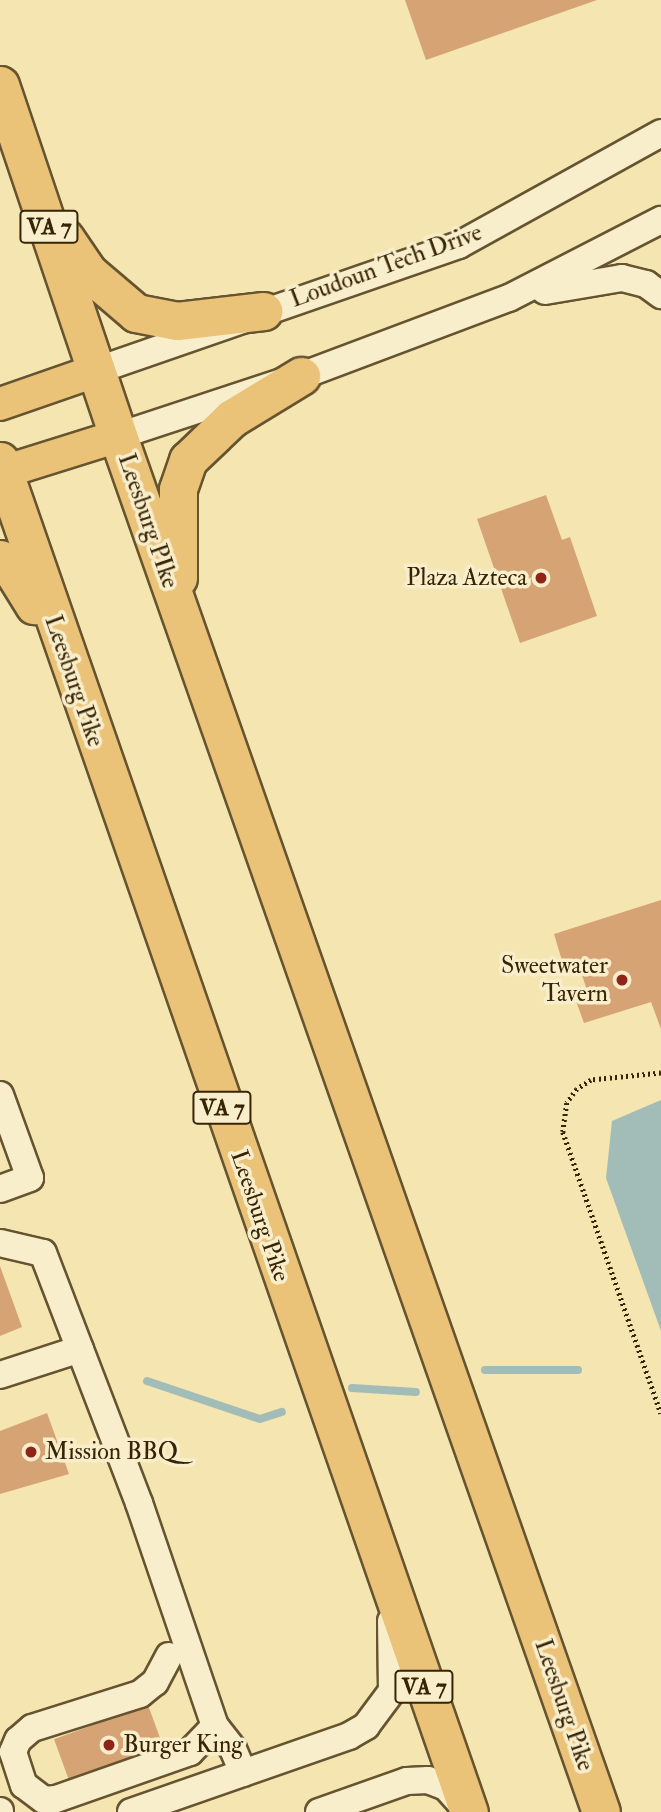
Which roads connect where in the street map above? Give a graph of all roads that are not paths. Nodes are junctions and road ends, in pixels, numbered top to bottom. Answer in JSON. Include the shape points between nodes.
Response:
{"nodes":[{"id":1,"x":0,"y":85,"type":"edge"},
{"id":2,"x":661,"y":133,"type":"edge"},
{"id":3,"x":41,"y":203,"type":"junction"},
{"id":4,"x":661,"y":220,"type":"edge"},
{"id":5,"x":661,"y":295,"type":"edge"},
{"id":6,"x":509,"y":298,"type":"junction"},
{"id":7,"x":263,"y":311,"type":"junction"},
{"id":8,"x":98,"y":370,"type":"junction"},
{"id":9,"x":300,"y":376,"type":"junction"},
{"id":10,"x":0,"y":404,"type":"edge"},
{"id":11,"x":118,"y":436,"type":"junction"},
{"id":12,"x":1,"y":468,"type":"edge"},
{"id":13,"x":0,"y":559,"type":"edge"},
{"id":14,"x":178,"y":607,"type":"junction"},
{"id":15,"x":65,"y":655,"type":"junction"},
{"id":16,"x":0,"y":1095,"type":"edge"},
{"id":17,"x":0,"y":1188,"type":"edge"},
{"id":18,"x":0,"y":1243,"type":"edge"},
{"id":19,"x":80,"y":1349,"type":"junction"},
{"id":20,"x":0,"y":1375,"type":"edge"},
{"id":21,"x":380,"y":1561,"type":"junction"},
{"id":22,"x":169,"y":1656,"type":"dead end"},
{"id":23,"x":215,"y":1726,"type":"junction"},
{"id":24,"x":243,"y":1773,"type":"junction"},
{"id":25,"x":131,"y":1812,"type":"edge"},
{"id":26,"x":319,"y":1812,"type":"edge"},
{"id":27,"x":469,"y":1812,"type":"edge"},
{"id":28,"x":601,"y":1812,"type":"edge"}],
"edges":[{"from":1,"to":3,"type":"highway","name":"Leesburg Pike","number":"VA 7"},
{"from":2,"to":7,"type":"street","name":"Loudoun Tech Drive","via":[[459,245]]},
{"from":3,"to":7,"type":"highway","via":[[88,272],[136,313],[177,321]]},
{"from":3,"to":8,"type":"highway","name":"Leesburg Pike","number":"VA 7"},
{"from":4,"to":6,"type":"street"},
{"from":5,"to":6,"type":"street","via":[[637,281],[611,278]]},
{"from":6,"to":9,"type":"street"},
{"from":7,"to":8,"type":"street","name":"Loudoun Tech Drive"},
{"from":8,"to":10,"type":"main road"},
{"from":8,"to":11,"type":"highway","name":"Leesburg Pike","number":"VA 7"},
{"from":9,"to":11,"type":"street"},
{"from":9,"to":14,"type":"highway","via":[[232,418],[188,460],[178,489]]},
{"from":11,"to":12,"type":"main road"},
{"from":11,"to":14,"type":"highway","name":"Leesburg PIke","number":"VA 7"},
{"from":12,"to":15,"type":"highway","name":"Leesburg Pike","number":"VA 7"},
{"from":13,"to":15,"type":"highway","via":[[11,568]]},
{"from":14,"to":28,"type":"highway","name":"Leesburg Pike","number":"VA 7"},
{"from":15,"to":21,"type":"highway","name":"Leesburg Pike","number":"VA 7"},
{"from":16,"to":17,"type":"street","via":[[30,1178]]},
{"from":18,"to":19,"type":"street","via":[[43,1253]]},
{"from":19,"to":20,"type":"street"},
{"from":19,"to":23,"type":"street"},
{"from":21,"to":24,"type":"street","via":[[395,1649],[392,1691],[382,1711],[349,1736]]},
{"from":21,"to":27,"type":"highway","name":"Leesburg Pike","number":"VA 7"},
{"from":22,"to":23,"type":"street","via":[[155,1682],[140,1694],[32,1728],[18,1740],[13,1752],[24,1785],[44,1800],[56,1799],[190,1752]]},
{"from":23,"to":24,"type":"street","via":[[233,1749]]},
{"from":24,"to":25,"type":"street"},
{"from":26,"to":27,"type":"street","via":[[407,1781],[428,1780],[446,1787]]}]}
